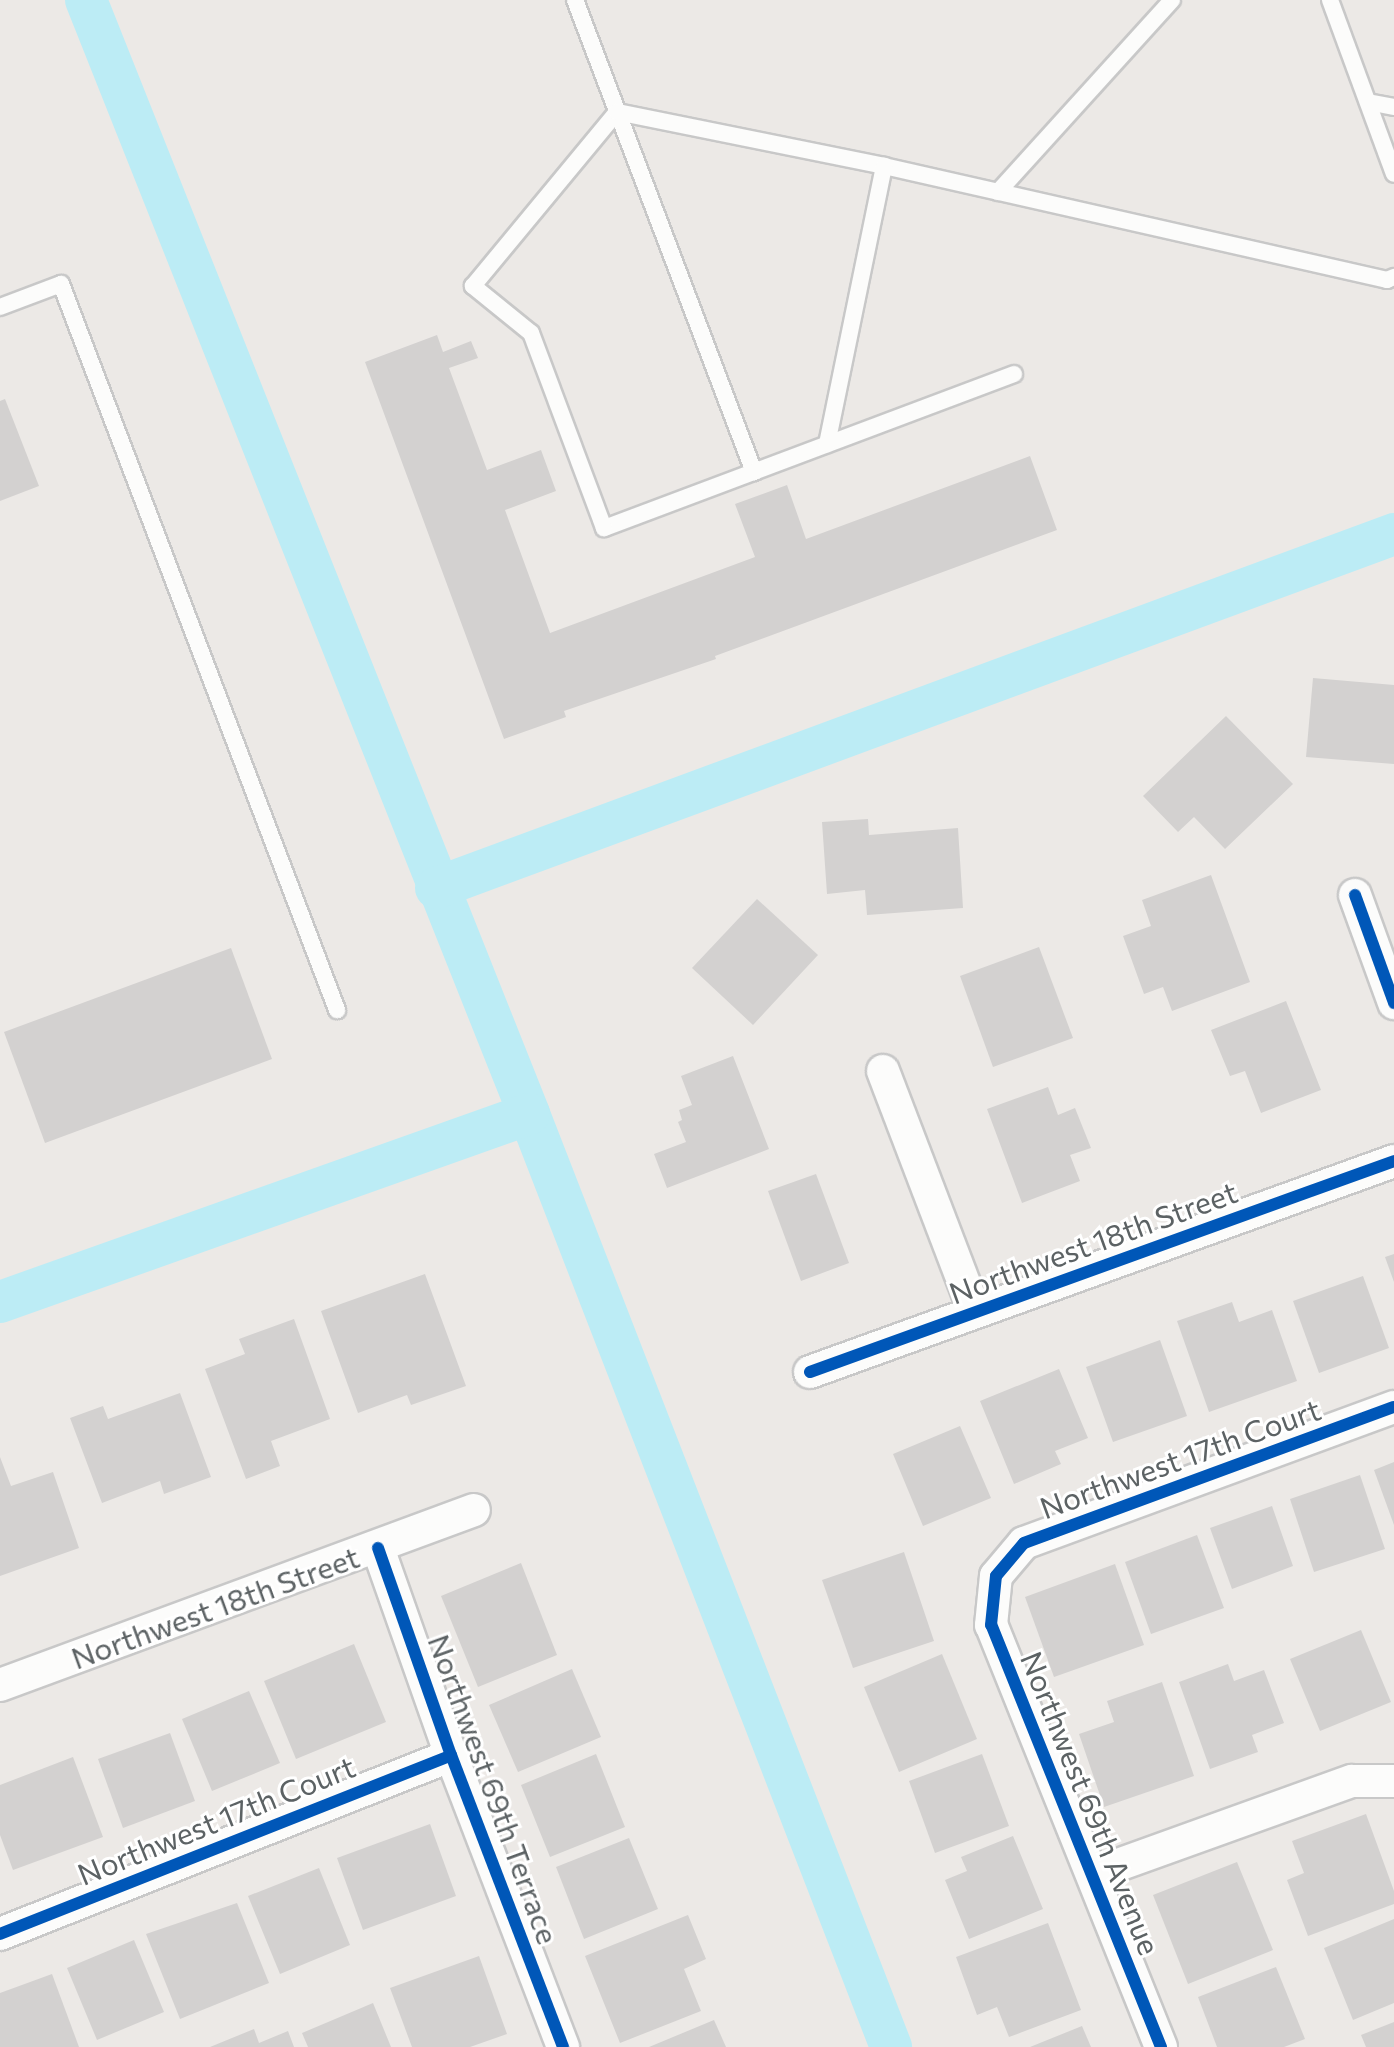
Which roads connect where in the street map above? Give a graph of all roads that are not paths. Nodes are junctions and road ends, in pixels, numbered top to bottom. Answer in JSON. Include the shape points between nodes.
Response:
{"nodes":[{"id":1,"x":575,"y":0,"type":"edge"},
{"id":2,"x":1172,"y":0,"type":"edge"},
{"id":3,"x":1330,"y":0,"type":"edge"},
{"id":4,"x":1368,"y":102,"type":"junction"},
{"id":5,"x":1394,"y":107,"type":"edge"},
{"id":6,"x":617,"y":112,"type":"junction"},
{"id":7,"x":884,"y":166,"type":"junction"},
{"id":8,"x":1394,"y":174,"type":"edge"},
{"id":9,"x":998,"y":192,"type":"junction"},
{"id":10,"x":1394,"y":277,"type":"edge"},
{"id":11,"x":0,"y":307,"type":"edge"},
{"id":12,"x":1014,"y":374,"type":"dead end"},
{"id":13,"x":827,"y":444,"type":"junction"},
{"id":14,"x":754,"y":472,"type":"junction"},
{"id":15,"x":1355,"y":895,"type":"dead end"},
{"id":16,"x":1394,"y":1003,"type":"edge"},
{"id":17,"x":337,"y":1010,"type":"dead end"},
{"id":18,"x":883,"y":1071,"type":"dead end"},
{"id":19,"x":1394,"y":1161,"type":"edge"},
{"id":20,"x":975,"y":1312,"type":"junction"},
{"id":21,"x":810,"y":1372,"type":"dead end"},
{"id":22,"x":1394,"y":1407,"type":"edge"},
{"id":23,"x":474,"y":1510,"type":"dead end"},
{"id":24,"x":378,"y":1548,"type":"junction"},
{"id":25,"x":996,"y":1576,"type":"joint"},
{"id":26,"x":0,"y":1685,"type":"edge"},
{"id":27,"x":451,"y":1755,"type":"junction"},
{"id":28,"x":1394,"y":1781,"type":"edge"},
{"id":29,"x":1093,"y":1874,"type":"junction"},
{"id":30,"x":0,"y":1934,"type":"edge"},
{"id":31,"x":563,"y":2047,"type":"edge"},
{"id":32,"x":1161,"y":2047,"type":"edge"}],
"edges":[{"from":1,"to":6,"type":"lane"},
{"from":2,"to":9,"type":"lane"},
{"from":3,"to":4,"type":"lane"},
{"from":4,"to":5,"type":"lane"},
{"from":4,"to":8,"type":"lane"},
{"from":6,"to":7,"type":"lane"},
{"from":6,"to":14,"type":"lane"},
{"from":6,"to":14,"type":"lane","via":[[473,286],[531,333],[604,528]]},
{"from":7,"to":9,"type":"lane"},
{"from":7,"to":13,"type":"lane"},
{"from":9,"to":10,"type":"lane","via":[[1387,280]]},
{"from":11,"to":17,"type":"lane","via":[[61,284]]},
{"from":12,"to":13,"type":"lane"},
{"from":13,"to":14,"type":"lane"},
{"from":15,"to":16,"type":"street"},
{"from":18,"to":20,"type":"street"},
{"from":19,"to":20,"type":"street","name":"Northwest 18th Street"},
{"from":20,"to":21,"type":"street","name":"Northwest 18th Street"},
{"from":22,"to":25,"type":"street","name":"Northwest 17th Court","via":[[1024,1543]]},
{"from":23,"to":24,"type":"street","name":"Northwest 18th Street"},
{"from":24,"to":26,"type":"street","name":"Northwest 18th Street"},
{"from":24,"to":27,"type":"street","name":"Northwest 69th Terrace"},
{"from":25,"to":29,"type":"street","name":"Northwest 69th Avenue","via":[[991,1625]]},
{"from":27,"to":30,"type":"street","name":"Northwest 17th Court"},
{"from":27,"to":31,"type":"street","name":"Northwest 69th Terrace"},
{"from":28,"to":29,"type":"street","via":[[1352,1781]]},
{"from":29,"to":32,"type":"street","name":"Northwest 69th Avenue"}]}
